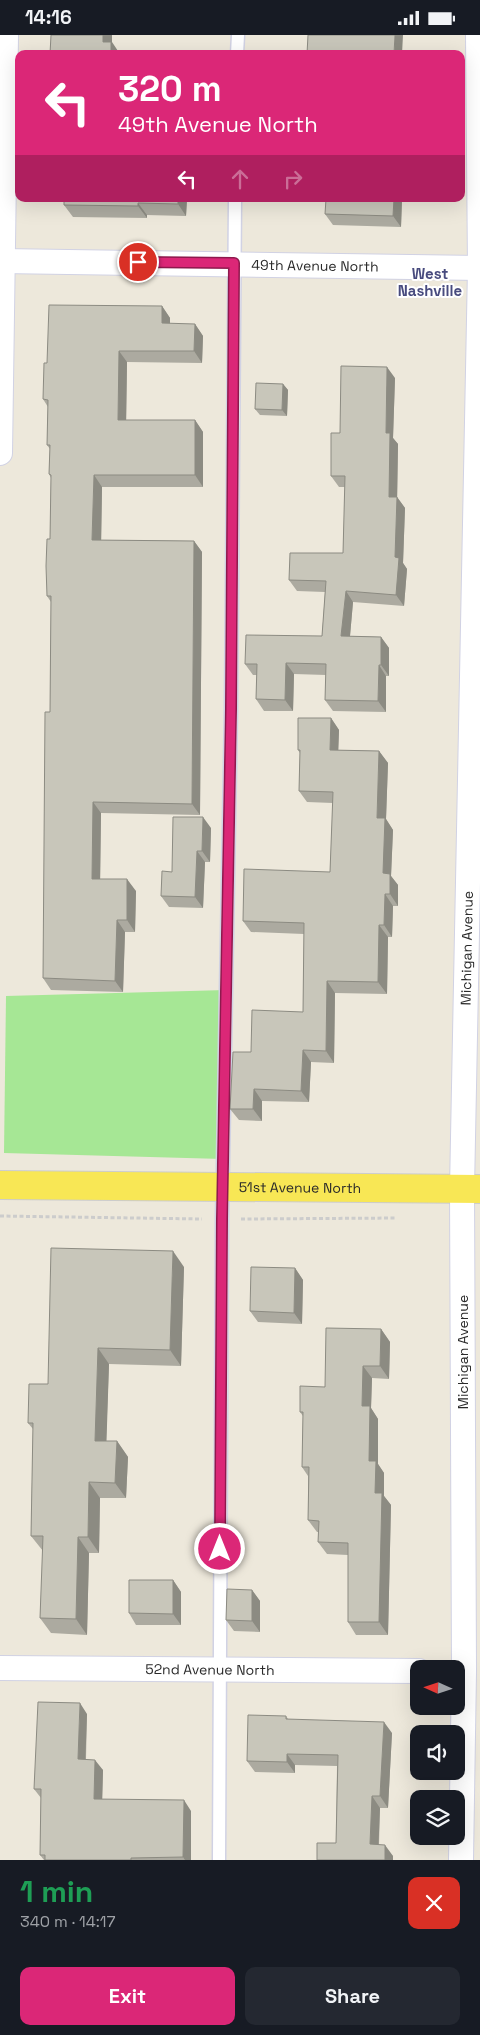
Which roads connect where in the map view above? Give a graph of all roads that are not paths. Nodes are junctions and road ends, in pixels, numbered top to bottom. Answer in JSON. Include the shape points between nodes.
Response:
{"nodes":[{"id":1,"x":6,"y":35,"type":"edge"},
{"id":2,"x":238,"y":35,"type":"edge"},
{"id":3,"x":478,"y":35,"type":"edge"},
{"id":4,"x":237,"y":50,"type":"edge"},
{"id":5,"x":235,"y":202,"type":"edge"},
{"id":6,"x":1,"y":261,"type":"edge"},
{"id":7,"x":234,"y":263,"type":"junction"},
{"id":8,"x":480,"y":267,"type":"edge"},
{"id":9,"x":0,"y":453,"type":"edge"},
{"id":10,"x":0,"y":1185,"type":"edge"},
{"id":11,"x":223,"y":1186,"type":"junction"},
{"id":12,"x":471,"y":1189,"type":"edge"},
{"id":13,"x":0,"y":1668,"type":"edge"},
{"id":14,"x":219,"y":1669,"type":"junction"},
{"id":15,"x":410,"y":1671,"type":"edge"},
{"id":16,"x":467,"y":1671,"type":"edge"},
{"id":17,"x":219,"y":1860,"type":"edge"},
{"id":18,"x":461,"y":1860,"type":"edge"}],
"edges":[{"from":1,"to":6,"type":"street"},
{"from":2,"to":4,"type":"lane"},
{"from":3,"to":8,"type":"street","name":"Michigan Avenue"},
{"from":5,"to":7,"type":"lane"},
{"from":6,"to":7,"type":"street","name":"49th Avenue North"},
{"from":6,"to":9,"type":"street"},
{"from":7,"to":8,"type":"street","name":"49th Avenue North"},
{"from":7,"to":11,"type":"lane","via":[[232,699]]},
{"from":8,"to":12,"type":"street","name":"Michigan Avenue","via":[[464,999]]},
{"from":10,"to":11,"type":"main road","name":"51st Avenue North"},
{"from":11,"to":12,"type":"main road","name":"51st Avenue North"},
{"from":11,"to":14,"type":"lane"},
{"from":12,"to":16,"type":"street","name":"Michigan Avenue"},
{"from":13,"to":14,"type":"street","name":"52nd Avenue North"},
{"from":14,"to":15,"type":"street","name":"52nd Avenue North"},
{"from":14,"to":17,"type":"lane"},
{"from":16,"to":18,"type":"street","name":"Michigan Avenue"}]}
